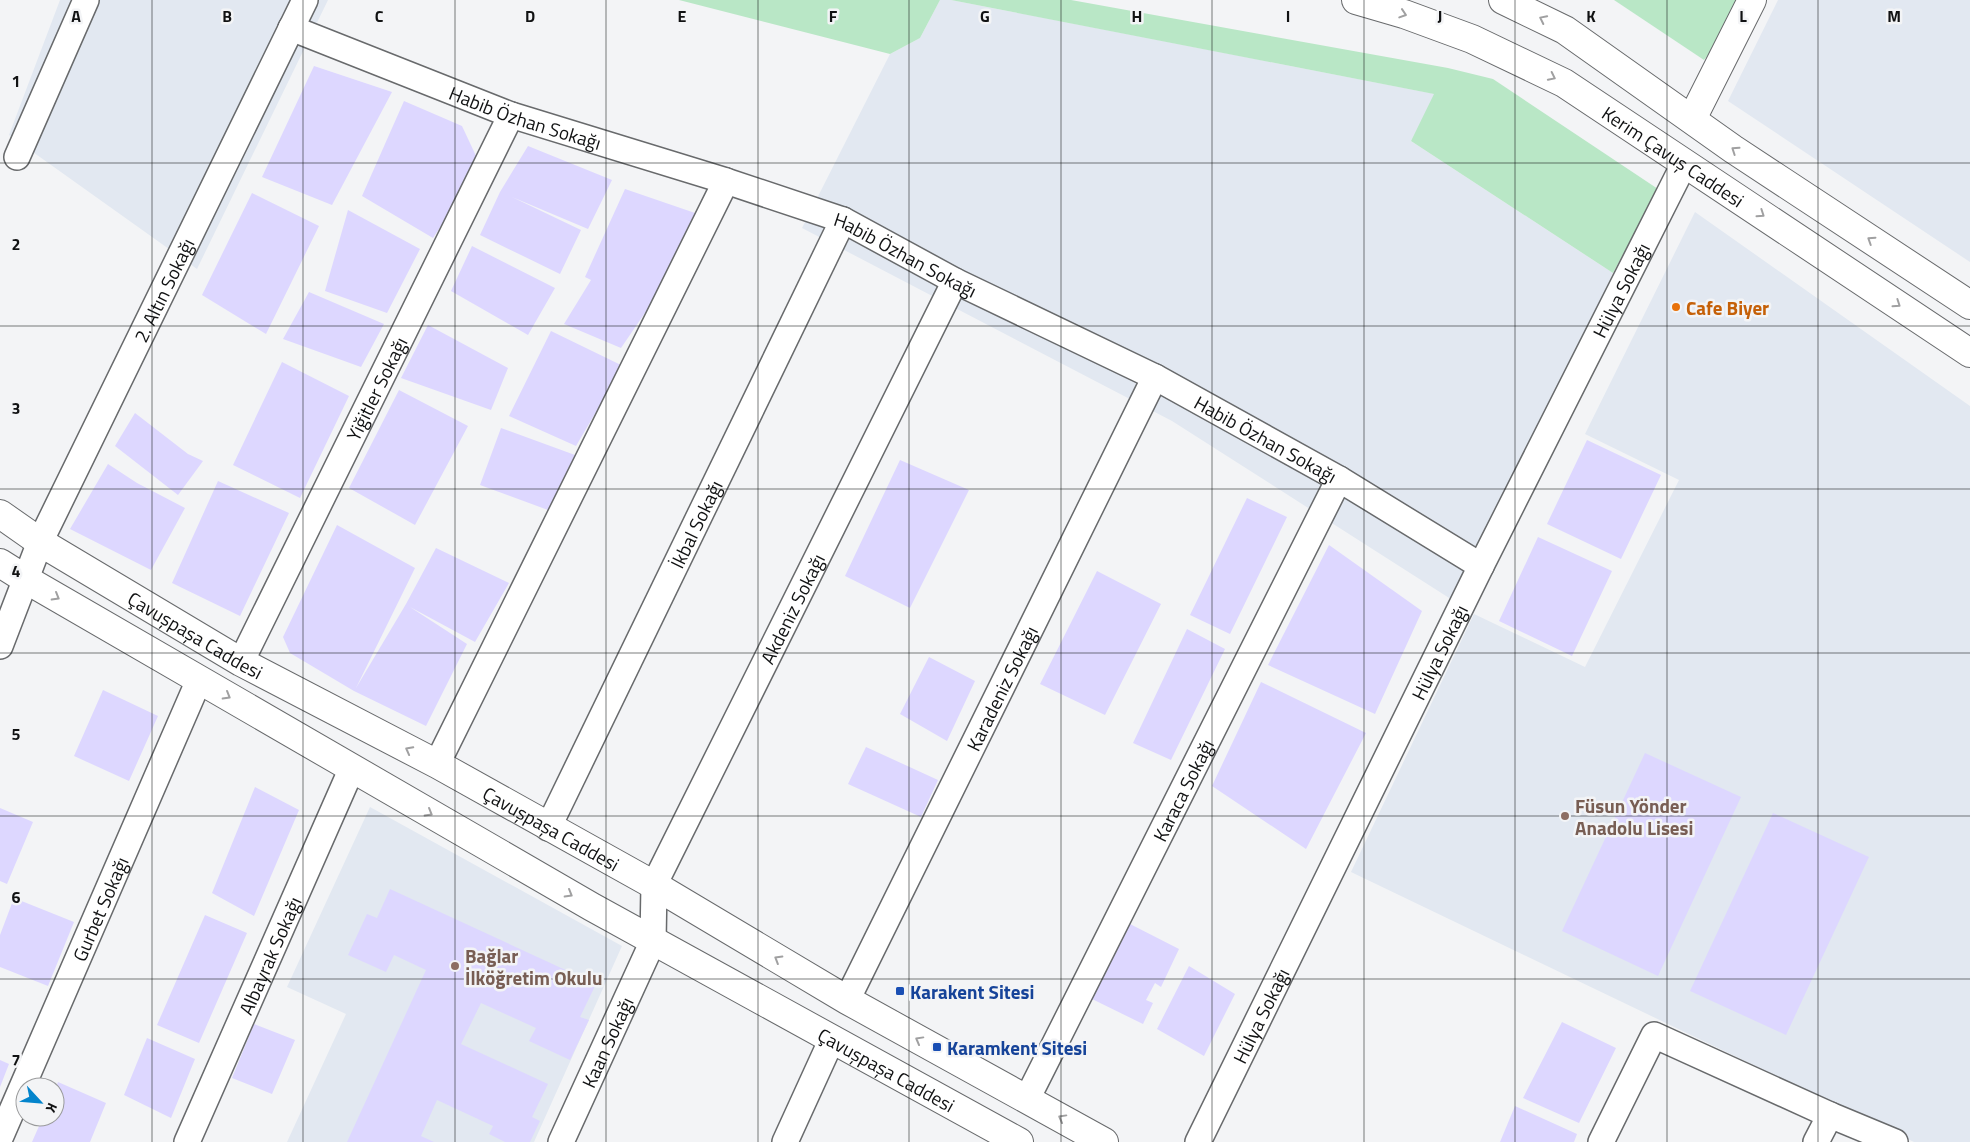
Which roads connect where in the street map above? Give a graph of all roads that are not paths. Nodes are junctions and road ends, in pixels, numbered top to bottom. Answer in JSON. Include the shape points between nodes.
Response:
{"nodes":[{"id":1,"x":86,"y":0,"type":"edge"},
{"id":2,"x":306,"y":0,"type":"edge"},
{"id":3,"x":1356,"y":0,"type":"edge"},
{"id":4,"x":1503,"y":0,"type":"edge"},
{"id":5,"x":1752,"y":0,"type":"edge"},
{"id":6,"x":291,"y":28,"type":"junction"},
{"id":7,"x":511,"y":115,"type":"junction"},
{"id":8,"x":1692,"y":119,"type":"junction"},
{"id":9,"x":17,"y":157,"type":"dead end"},
{"id":10,"x":1684,"y":164,"type":"junction"},
{"id":11,"x":726,"y":181,"type":"junction"},
{"id":12,"x":843,"y":220,"type":"junction"},
{"id":13,"x":955,"y":281,"type":"junction"},
{"id":14,"x":1970,"y":305,"type":"edge"},
{"id":15,"x":1970,"y":353,"type":"edge"},
{"id":16,"x":1155,"y":377,"type":"junction"},
{"id":17,"x":1339,"y":479,"type":"junction"},
{"id":18,"x":0,"y":514,"type":"edge"},
{"id":19,"x":40,"y":542,"type":"junction"},
{"id":20,"x":0,"y":563,"type":"edge"},
{"id":21,"x":1481,"y":566,"type":"junction"},
{"id":22,"x":27,"y":580,"type":"junction"},
{"id":23,"x":0,"y":646,"type":"edge"},
{"id":24,"x":241,"y":662,"type":"junction"},
{"id":25,"x":199,"y":680,"type":"junction"},
{"id":26,"x":437,"y":764,"type":"junction"},
{"id":27,"x":352,"y":768,"type":"junction"},
{"id":28,"x":548,"y":828,"type":"junction"},
{"id":29,"x":654,"y":885,"type":"junction"},
{"id":30,"x":653,"y":940,"type":"junction"},
{"id":31,"x":847,"y":1000,"type":"junction"},
{"id":32,"x":832,"y":1040,"type":"junction"},
{"id":33,"x":1027,"y":1099,"type":"junction"},
{"id":34,"x":1830,"y":1115,"type":"junction"},
{"id":35,"x":0,"y":1138,"type":"edge"},
{"id":36,"x":1017,"y":1141,"type":"edge"},
{"id":37,"x":187,"y":1142,"type":"edge"},
{"id":38,"x":561,"y":1142,"type":"edge"},
{"id":39,"x":785,"y":1142,"type":"edge"},
{"id":40,"x":1104,"y":1142,"type":"edge"},
{"id":41,"x":1198,"y":1142,"type":"edge"},
{"id":42,"x":1601,"y":1142,"type":"edge"},
{"id":43,"x":1816,"y":1142,"type":"edge"},
{"id":44,"x":1895,"y":1142,"type":"edge"}],
"edges":[{"from":1,"to":9,"type":"street"},
{"from":2,"to":6,"type":"street","name":"2. Altın Sokağı"},
{"from":3,"to":10,"type":"street","name":"Kerim Çavuş Caddesi","one_way":true,"via":[[1472,39],[1564,83]]},
{"from":8,"to":4,"type":"street","one_way":true,"via":[[1565,30]]},
{"from":5,"to":8,"type":"street"},
{"from":6,"to":7,"type":"street","name":"Habib Özhan Sokağı"},
{"from":6,"to":19,"type":"street","name":"2. Altın Sokağı"},
{"from":7,"to":11,"type":"street","name":"Habib Özhan Sokağı"},
{"from":7,"to":24,"type":"street","name":"Yiğitler Sokağı"},
{"from":14,"to":8,"type":"street","one_way":true},
{"from":10,"to":15,"type":"street","name":"Kerim Çavuş Caddesi","one_way":true},
{"from":10,"to":21,"type":"street","name":"Hülya Sokağı"},
{"from":11,"to":12,"type":"street","name":"Habib Özhan Sokağı"},
{"from":11,"to":26,"type":"street"},
{"from":12,"to":13,"type":"street","name":"Habib Özhan Sokağı"},
{"from":12,"to":28,"type":"street","name":"İkbal Sokağı"},
{"from":13,"to":16,"type":"street","name":"Habib Özhan Sokağı"},
{"from":13,"to":29,"type":"street","name":"Akdeniz Sokağı"},
{"from":16,"to":17,"type":"street","name":"Habib Özhan Sokağı"},
{"from":16,"to":31,"type":"street","name":"Karadeniz Sokağı"},
{"from":17,"to":21,"type":"street","name":"Habib Özhan Sokağı"},
{"from":17,"to":33,"type":"street","name":"Karaca Sokağı"},
{"from":18,"to":19,"type":"street","name":"Çavuşpaşa Caddesi"},
{"from":19,"to":22,"type":"street","name":"2. Altın Sokağı"},
{"from":19,"to":24,"type":"street","name":"Çavuşpaşa Caddesi"},
{"from":20,"to":22,"type":"street","name":"Çavuşpaşa Caddesi"},
{"from":21,"to":41,"type":"street","name":"Hülya Sokağı"},
{"from":22,"to":23,"type":"street","name":"2. Altın Sokağı"},
{"from":22,"to":25,"type":"street","name":"Çavuşpaşa Caddesi","one_way":true},
{"from":26,"to":24,"type":"street","name":"Çavuşpaşa Caddesi","one_way":true},
{"from":25,"to":27,"type":"street","name":"Çavuşpaşa Caddesi","one_way":true},
{"from":25,"to":35,"type":"street","name":"Gurbet Sokağı"},
{"from":26,"to":28,"type":"street","name":"Çavuşpaşa Caddesi"},
{"from":27,"to":30,"type":"street","name":"Çavuşpaşa Caddesi","one_way":true},
{"from":27,"to":37,"type":"street","name":"Albayrak Sokağı"},
{"from":28,"to":29,"type":"street","name":"Çavuşpaşa Caddesi"},
{"from":29,"to":30,"type":"street","name":"Akdeniz Sokağı"},
{"from":31,"to":29,"type":"street","name":"Çavuşpaşa Caddesi","one_way":true},
{"from":30,"to":32,"type":"street","name":"Çavuşpaşa Caddesi"},
{"from":30,"to":38,"type":"street","name":"Kaan Sokağı"},
{"from":33,"to":31,"type":"street","name":"Çavuşpaşa Caddesi","one_way":true},
{"from":32,"to":36,"type":"street","name":"Çavuşpaşa Caddesi"},
{"from":32,"to":39,"type":"street"},
{"from":40,"to":33,"type":"street","name":"Çavuşpaşa Caddesi","one_way":true},
{"from":34,"to":42,"type":"street","via":[[1654,1035]]},
{"from":34,"to":43,"type":"street"},
{"from":34,"to":44,"type":"street"}]}
